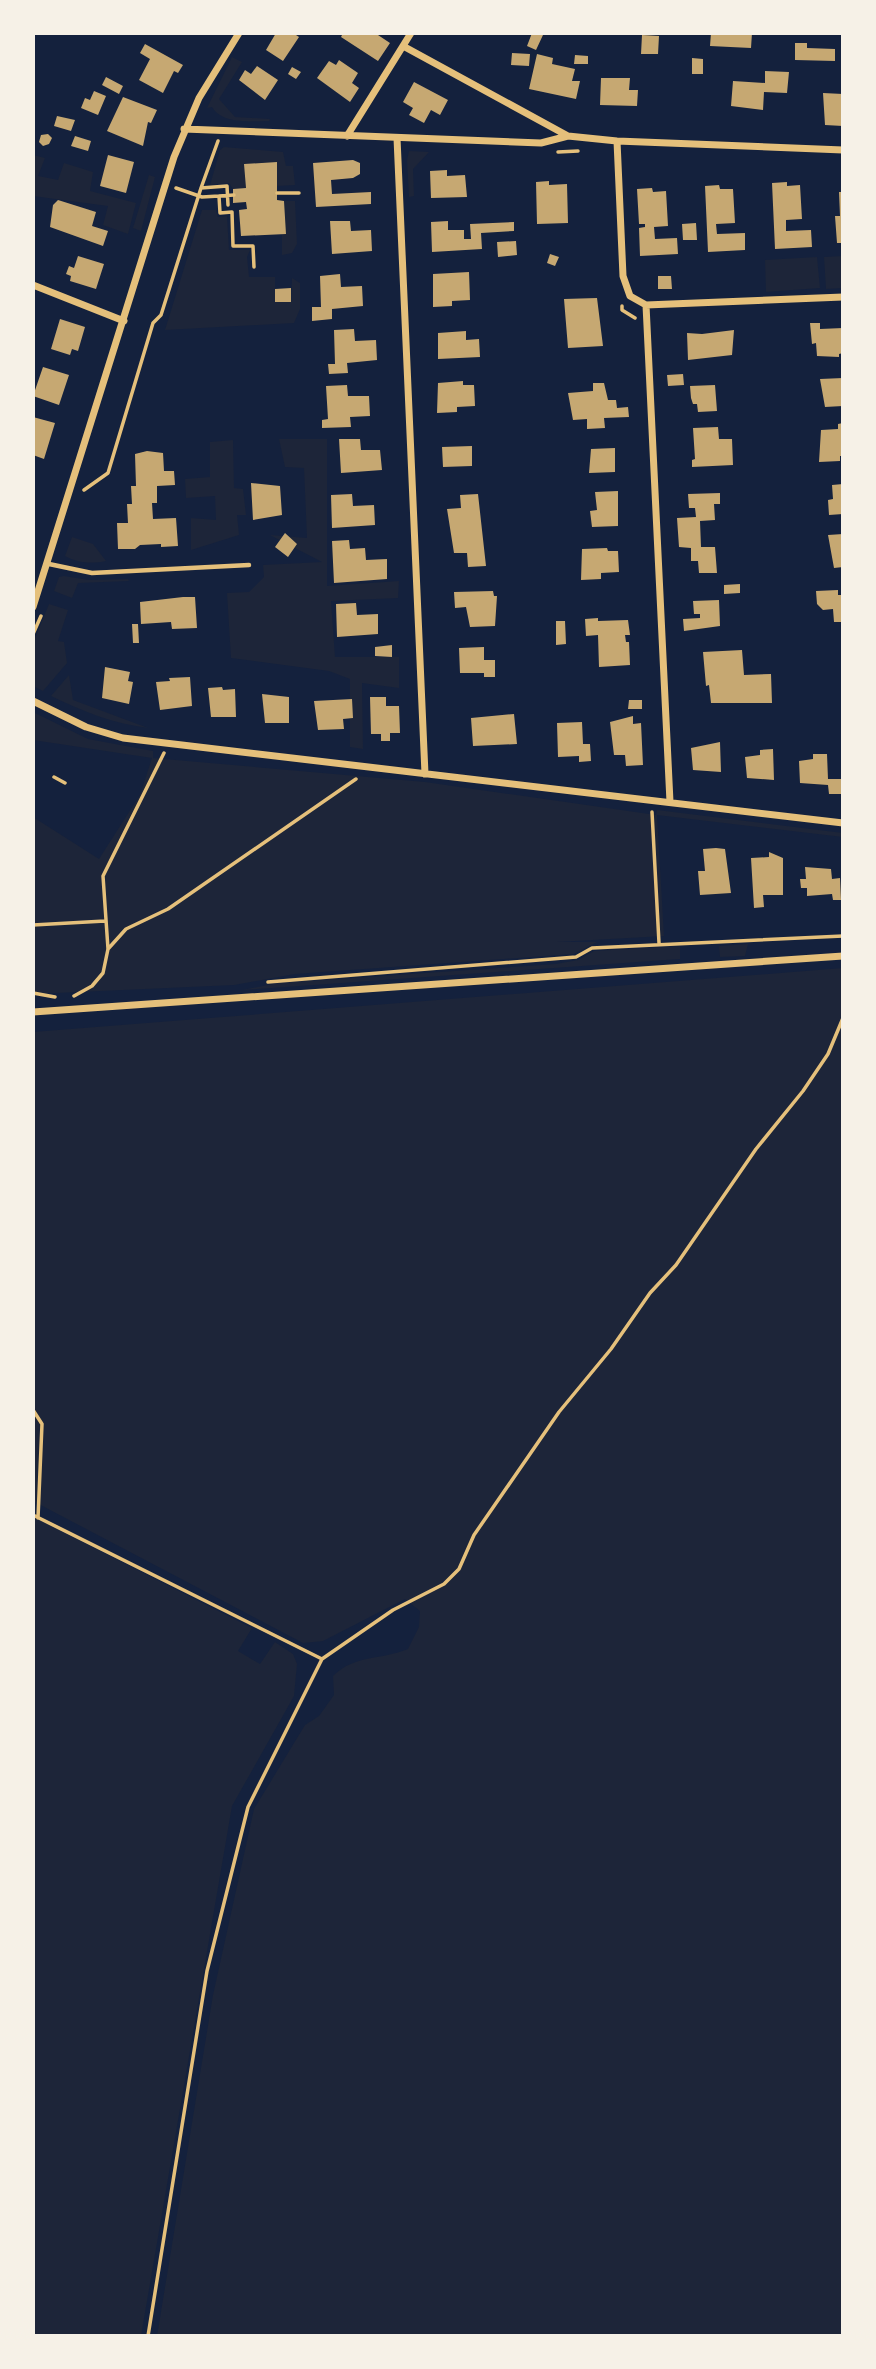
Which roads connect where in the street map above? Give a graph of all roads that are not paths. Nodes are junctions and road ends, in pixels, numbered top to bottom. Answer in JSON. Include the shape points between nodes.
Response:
{"nodes":[{"id":1,"x":239,"y":33,"type":"edge"},
{"id":2,"x":411,"y":33,"type":"edge"},
{"id":3,"x":403,"y":46,"type":"junction"},
{"id":4,"x":184,"y":129,"type":"junction"},
{"id":5,"x":347,"y":136,"type":"junction"},
{"id":6,"x":568,"y":136,"type":"junction"},
{"id":7,"x":397,"y":138,"type":"junction"},
{"id":8,"x":617,"y":141,"type":"junction"},
{"id":9,"x":843,"y":150,"type":"edge"},
{"id":10,"x":33,"y":285,"type":"edge"},
{"id":11,"x":843,"y":297,"type":"edge"},
{"id":12,"x":646,"y":306,"type":"junction"},
{"id":13,"x":124,"y":321,"type":"junction"},
{"id":14,"x":49,"y":564,"type":"junction"},
{"id":15,"x":248,"y":565,"type":"dead end"},
{"id":16,"x":33,"y":607,"type":"edge"},
{"id":17,"x":33,"y":701,"type":"edge"},
{"id":18,"x":425,"y":774,"type":"junction"},
{"id":19,"x":670,"y":802,"type":"junction"},
{"id":20,"x":843,"y":822,"type":"edge"},
{"id":21,"x":843,"y":956,"type":"edge"},
{"id":22,"x":33,"y":1012,"type":"edge"}],
"edges":[{"from":1,"to":4,"type":"street"},
{"from":2,"to":3,"type":"street"},
{"from":3,"to":5,"type":"street"},
{"from":3,"to":6,"type":"street"},
{"from":4,"to":5,"type":"street"},
{"from":4,"to":13,"type":"street"},
{"from":5,"to":7,"type":"street"},
{"from":6,"to":7,"type":"street","via":[[541,143]]},
{"from":6,"to":8,"type":"street"},
{"from":7,"to":18,"type":"street"},
{"from":8,"to":9,"type":"street"},
{"from":8,"to":12,"type":"street","via":[[623,276],[630,296]]},
{"from":10,"to":13,"type":"street"},
{"from":11,"to":12,"type":"street"},
{"from":12,"to":19,"type":"street"},
{"from":13,"to":14,"type":"street"},
{"from":14,"to":15,"type":"lane","via":[[92,573]]},
{"from":14,"to":16,"type":"street"},
{"from":17,"to":18,"type":"street","via":[[98,732],[123,738]]},
{"from":18,"to":19,"type":"street"},
{"from":19,"to":20,"type":"street"},
{"from":21,"to":22,"type":"street"}]}
